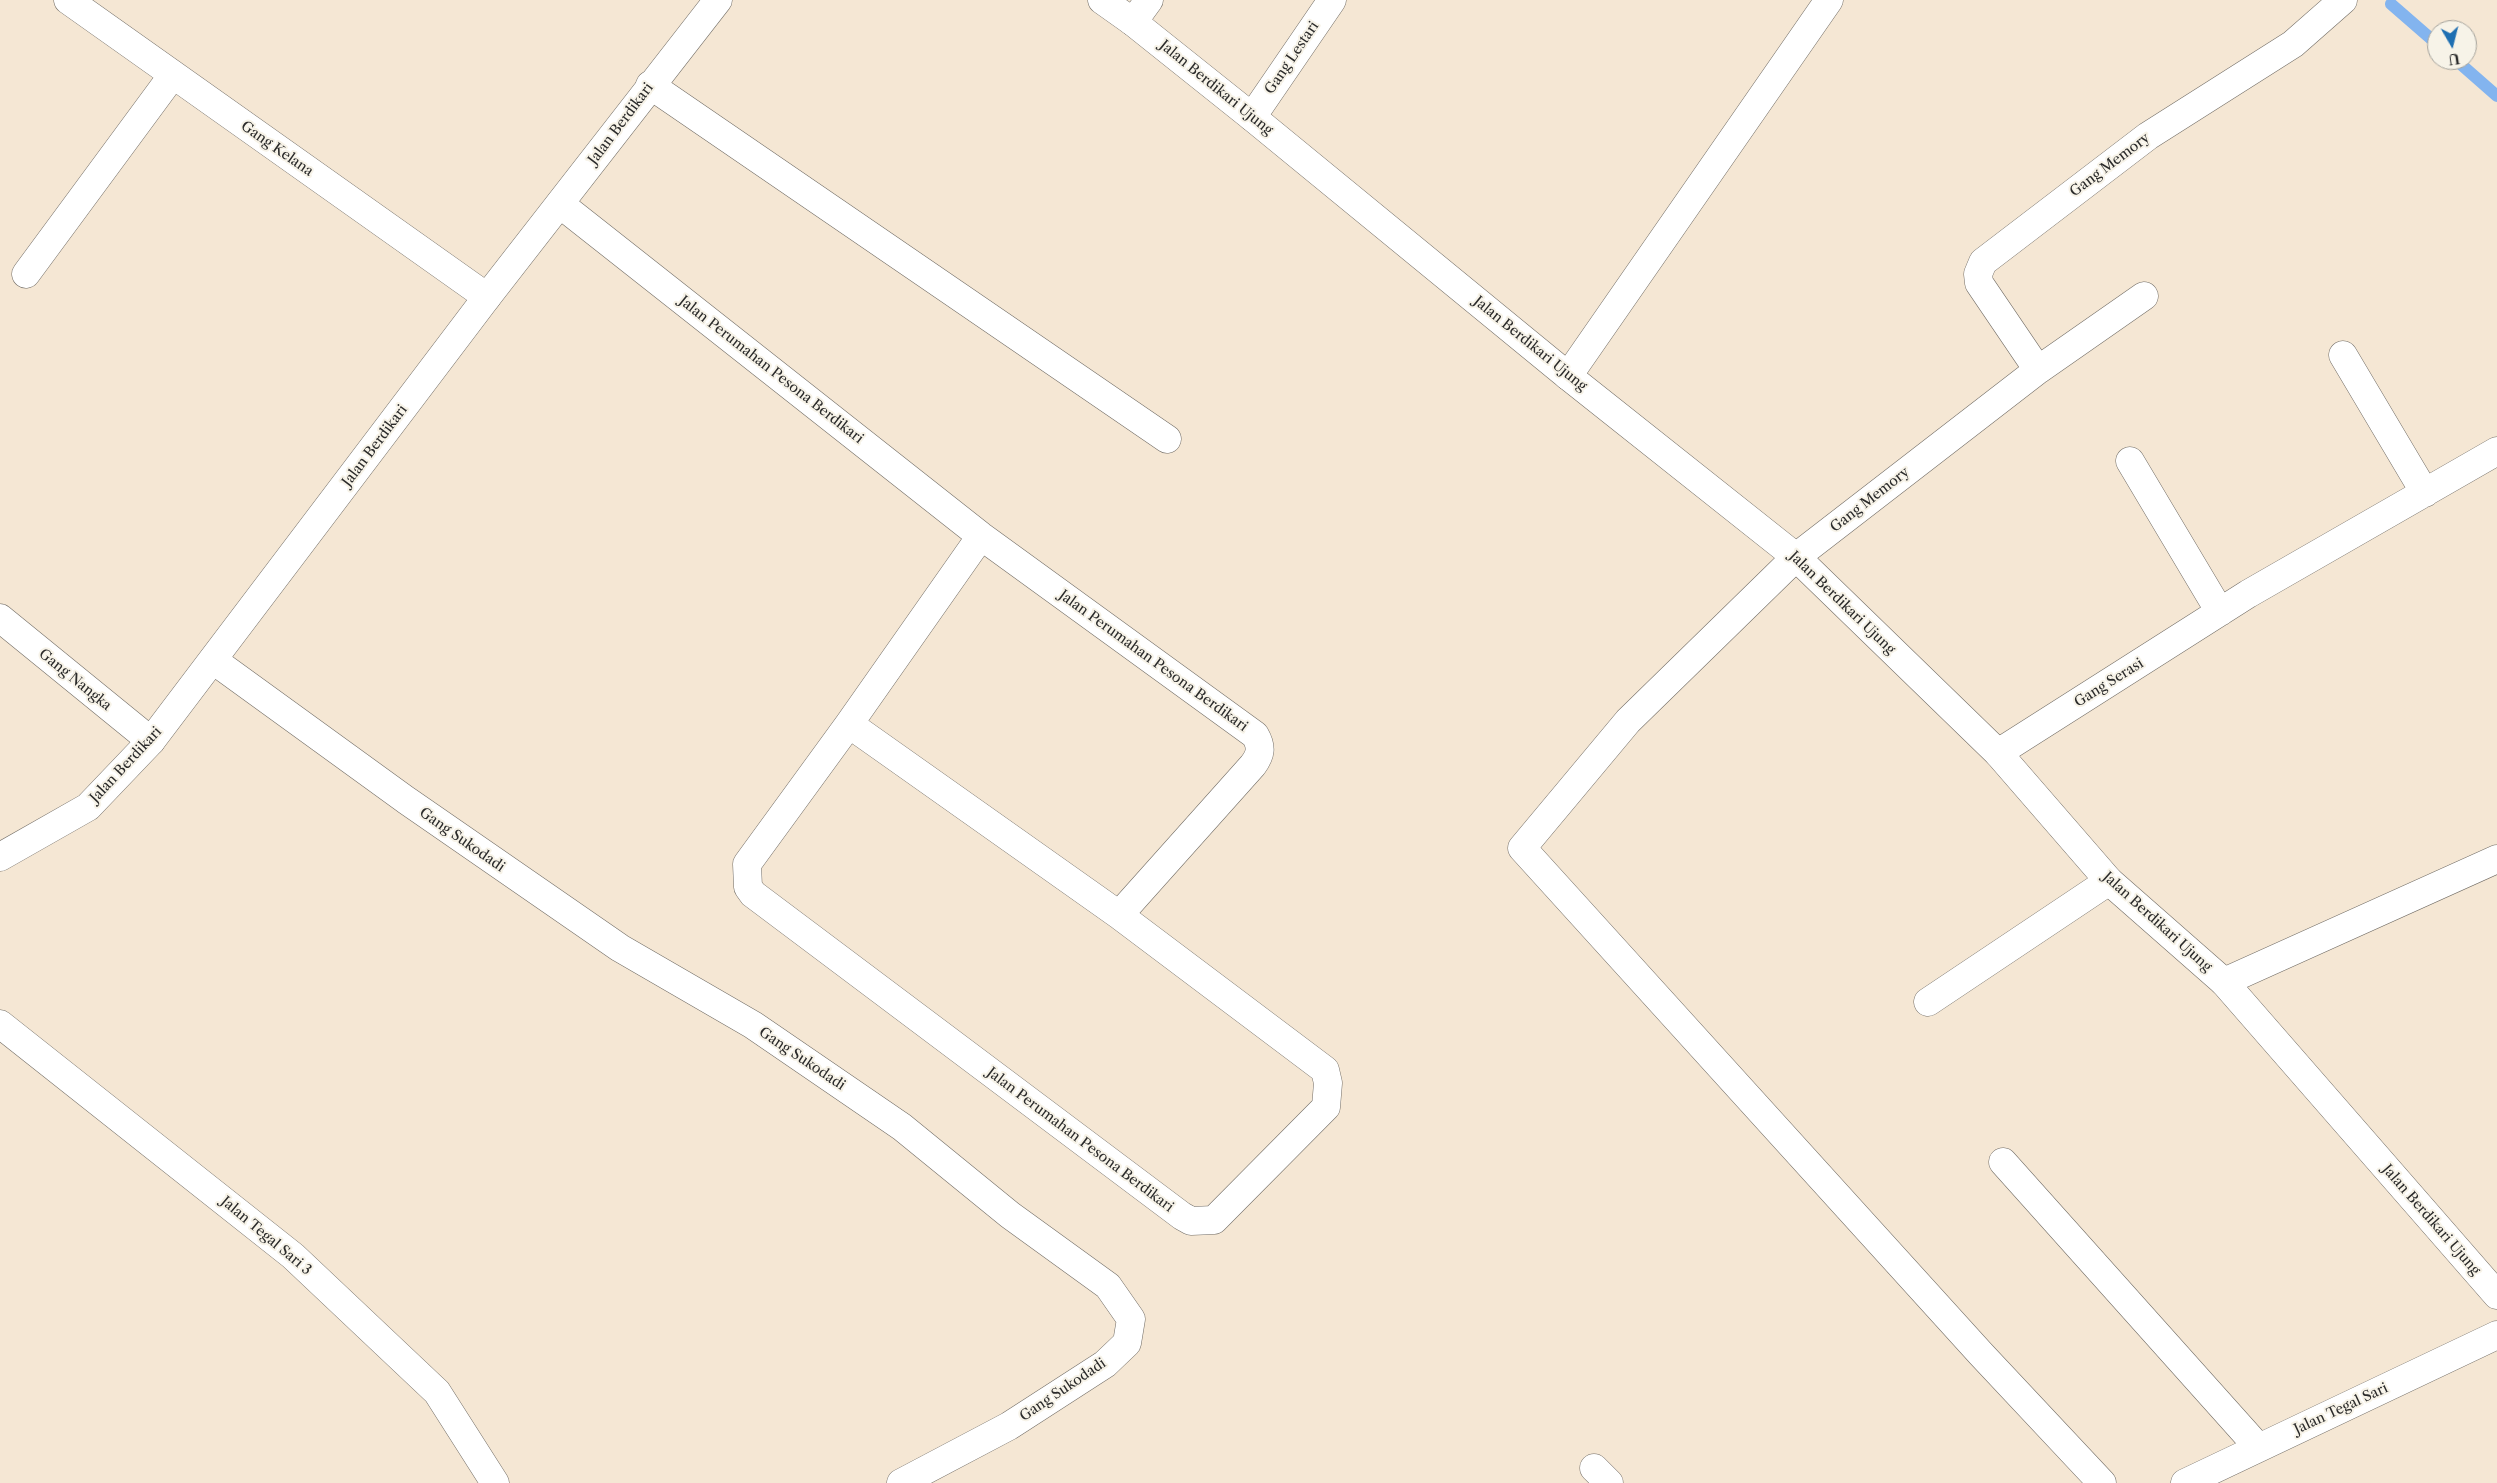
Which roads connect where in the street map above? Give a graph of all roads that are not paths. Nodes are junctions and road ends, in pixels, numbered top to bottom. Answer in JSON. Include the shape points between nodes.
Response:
{"nodes":[{"id":1,"x":68,"y":0,"type":"edge"},
{"id":2,"x":718,"y":0,"type":"edge"},
{"id":3,"x":1102,"y":0,"type":"edge"},
{"id":4,"x":1149,"y":0,"type":"edge"},
{"id":5,"x":1332,"y":0,"type":"edge"},
{"id":6,"x":1829,"y":0,"type":"edge"},
{"id":7,"x":2343,"y":0,"type":"edge"},
{"id":8,"x":1133,"y":22,"type":"junction"},
{"id":9,"x":172,"y":76,"type":"junction"},
{"id":10,"x":650,"y":85,"type":"junction"},
{"id":11,"x":1252,"y":117,"type":"junction"},
{"id":12,"x":560,"y":204,"type":"junction"},
{"id":13,"x":26,"y":274,"type":"dead end"},
{"id":14,"x":2144,"y":296,"type":"dead end"},
{"id":15,"x":487,"y":297,"type":"junction"},
{"id":16,"x":2343,"y":355,"type":"dead end"},
{"id":17,"x":2038,"y":370,"type":"junction"},
{"id":18,"x":1568,"y":376,"type":"junction"},
{"id":19,"x":1167,"y":439,"type":"dead end"},
{"id":20,"x":2497,"y":451,"type":"edge"},
{"id":21,"x":2130,"y":461,"type":"dead end"},
{"id":22,"x":2424,"y":493,"type":"junction"},
{"id":23,"x":981,"y":536,"type":"junction"},
{"id":24,"x":1796,"y":557,"type":"junction"},
{"id":25,"x":2220,"y":612,"type":"junction"},
{"id":26,"x":0,"y":618,"type":"edge"},
{"id":27,"x":213,"y":660,"type":"junction"},
{"id":28,"x":849,"y":724,"type":"junction"},
{"id":29,"x":151,"y":742,"type":"junction"},
{"id":30,"x":1998,"y":753,"type":"junction"},
{"id":31,"x":0,"y":857,"type":"edge"},
{"id":32,"x":2497,"y":859,"type":"edge"},
{"id":33,"x":2109,"y":881,"type":"junction"},
{"id":34,"x":1118,"y":915,"type":"junction"},
{"id":35,"x":2224,"y":982,"type":"junction"},
{"id":36,"x":1928,"y":1002,"type":"dead end"},
{"id":37,"x":0,"y":1024,"type":"edge"},
{"id":38,"x":2003,"y":1162,"type":"dead end"},
{"id":39,"x":2497,"y":1295,"type":"edge"},
{"id":40,"x":2497,"y":1335,"type":"edge"},
{"id":41,"x":2258,"y":1447,"type":"junction"},
{"id":42,"x":495,"y":1483,"type":"edge"},
{"id":43,"x":901,"y":1483,"type":"edge"},
{"id":44,"x":2102,"y":1483,"type":"edge"},
{"id":45,"x":2185,"y":1483,"type":"edge"}],
"edges":[{"from":1,"to":9,"type":"street","name":"Gang Kelana"},
{"from":2,"to":10,"type":"street","name":"Jalan Berdikari"},
{"from":3,"to":8,"type":"street","name":"Jalan Berdikari Ujung"},
{"from":4,"to":8,"type":"street"},
{"from":5,"to":11,"type":"street","name":"Gang Lestari"},
{"from":6,"to":18,"type":"street"},
{"from":7,"to":17,"type":"street","name":"Gang Memory","via":[[2293,44],[2148,136],[1983,262],[1978,274],[1979,283]]},
{"from":8,"to":11,"type":"street","name":"Jalan Berdikari Ujung"},
{"from":9,"to":13,"type":"street"},
{"from":9,"to":15,"type":"street","name":"Gang Kelana"},
{"from":10,"to":12,"type":"street","name":"Jalan Berdikari"},
{"from":10,"to":19,"type":"street"},
{"from":11,"to":18,"type":"street","name":"Jalan Berdikari Ujung"},
{"from":12,"to":15,"type":"street","name":"Jalan Berdikari"},
{"from":12,"to":23,"type":"street","name":"Jalan Perumahan Pesona Berdikari"},
{"from":14,"to":17,"type":"street","name":"Gang Memory"},
{"from":15,"to":27,"type":"street","name":"Jalan Berdikari"},
{"from":16,"to":22,"type":"street"},
{"from":17,"to":24,"type":"street","name":"Gang Memory"},
{"from":18,"to":24,"type":"street","name":"Jalan Berdikari Ujung"},
{"from":20,"to":22,"type":"street","name":"Gang Serasi"},
{"from":21,"to":25,"type":"street"},
{"from":22,"to":25,"type":"street","name":"Gang Serasi"},
{"from":23,"to":28,"type":"street","name":"Jalan Perumahan Pesona Berdikari"},
{"from":23,"to":34,"type":"street","name":"Jalan Perumahan Pesona Berdikari","via":[[1255,735],[1260,743],[1261,754],[1253,765]]},
{"from":24,"to":30,"type":"street","name":"Jalan Berdikari Ujung"},
{"from":24,"to":44,"type":"street","name":"Gang Memory","via":[[1628,721],[1522,848]]},
{"from":25,"to":30,"type":"street","name":"Gang Serasi"},
{"from":26,"to":29,"type":"street","name":"Gang Nangka"},
{"from":27,"to":29,"type":"street","name":"Jalan Berdikari"},
{"from":27,"to":43,"type":"street","name":"Gang Sukodadi","via":[[406,800],[620,948],[753,1025],[902,1127],[1010,1215],[1108,1286],[1131,1319],[1127,1343],[1105,1364],[1009,1426]]},
{"from":28,"to":34,"type":"street","name":"Jalan Perumahan Pesona Berdikari"},
{"from":28,"to":34,"type":"street","name":"Jalan Perumahan Pesona Berdikari","via":[[747,864],[748,887],[753,894],[1182,1216],[1191,1220],[1214,1220],[1326,1107],[1328,1083],[1325,1070]]},
{"from":29,"to":31,"type":"street","name":"Jalan Berdikari","via":[[88,807]]},
{"from":30,"to":33,"type":"street","name":"Jalan Berdikari Ujung"},
{"from":32,"to":35,"type":"street"},
{"from":33,"to":35,"type":"street","name":"Jalan Berdikari Ujung"},
{"from":33,"to":36,"type":"street"},
{"from":35,"to":39,"type":"street","name":"Jalan Berdikari Ujung"},
{"from":37,"to":42,"type":"street","name":"Jalan Tegal Sari 3","via":[[293,1256],[437,1392]]},
{"from":38,"to":41,"type":"street"},
{"from":40,"to":41,"type":"street","name":"Jalan Tegal Sari"},
{"from":41,"to":45,"type":"street","name":"Jalan Tegal Sari"}]}
